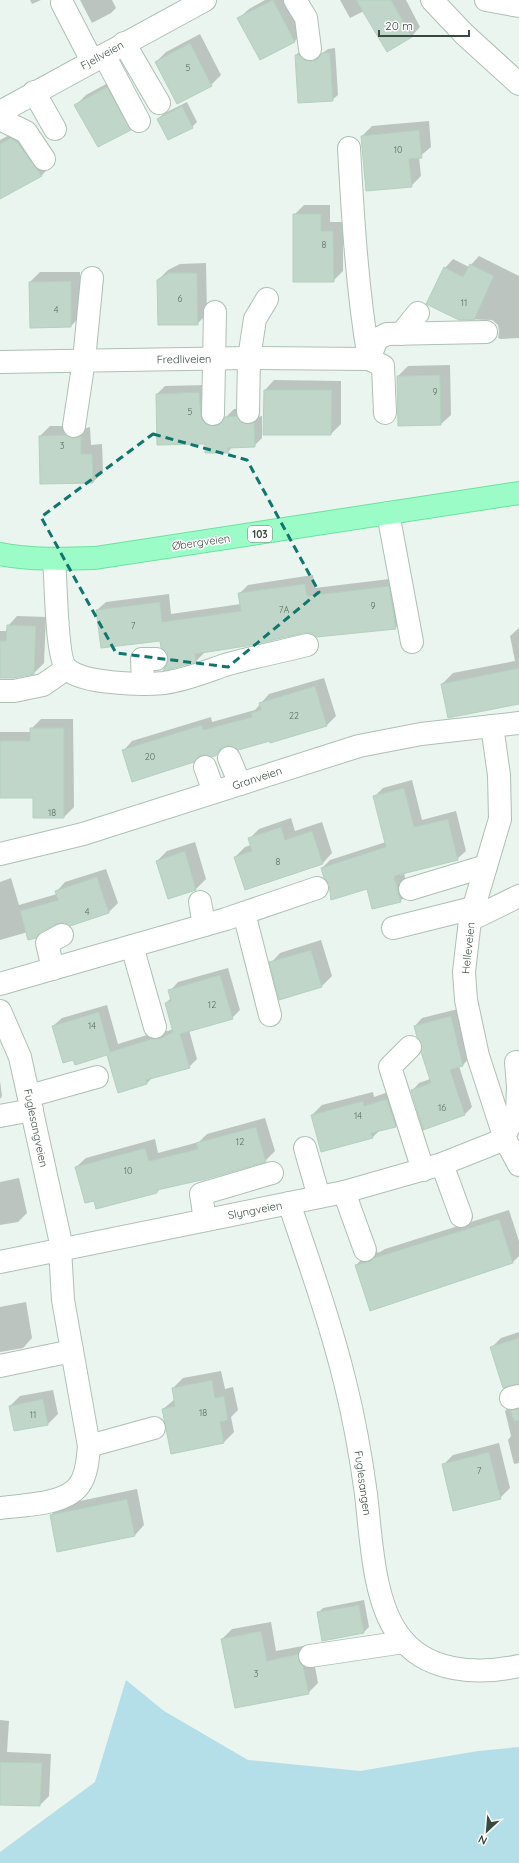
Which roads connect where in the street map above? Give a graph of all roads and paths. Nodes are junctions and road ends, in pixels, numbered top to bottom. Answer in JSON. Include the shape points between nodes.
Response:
{"nodes":[{"id":1,"x":205,"y":0,"type":"edge"},
{"id":2,"x":295,"y":0,"type":"edge"},
{"id":3,"x":432,"y":0,"type":"edge"},
{"id":4,"x":486,"y":0,"type":"edge"},
{"id":5,"x":62,"y":3,"type":"dead end"},
{"id":6,"x":519,"y":6,"type":"edge"},
{"id":7,"x":176,"y":7,"type":"edge"},
{"id":8,"x":124,"y":43,"type":"junction"},
{"id":9,"x":310,"y":48,"type":"dead end"},
{"id":10,"x":98,"y":58,"type":"junction"},
{"id":11,"x":519,"y":84,"type":"edge"},
{"id":12,"x":34,"y":92,"type":"junction"},
{"id":13,"x":159,"y":104,"type":"dead end"},
{"id":14,"x":0,"y":111,"type":"edge"},
{"id":15,"x":0,"y":118,"type":"edge"},
{"id":16,"x":139,"y":121,"type":"dead end"},
{"id":17,"x":54,"y":129,"type":"dead end"},
{"id":18,"x":349,"y":148,"type":"dead end"},
{"id":19,"x":44,"y":159,"type":"dead end"},
{"id":20,"x":92,"y":278,"type":"dead end"},
{"id":21,"x":267,"y":300,"type":"dead end"},
{"id":22,"x":215,"y":312,"type":"dead end"},
{"id":23,"x":418,"y":313,"type":"dead end"},
{"id":24,"x":486,"y":332,"type":"dead end"},
{"id":25,"x":401,"y":334,"type":"junction"},
{"id":26,"x":249,"y":358,"type":"junction"},
{"id":27,"x":213,"y":359,"type":"junction"},
{"id":28,"x":369,"y":359,"type":"junction"},
{"id":29,"x":84,"y":360,"type":"junction"},
{"id":30,"x":0,"y":362,"type":"edge"},
{"id":31,"x":248,"y":412,"type":"dead end"},
{"id":32,"x":385,"y":413,"type":"dead end"},
{"id":33,"x":213,"y":414,"type":"dead end"},
{"id":34,"x":74,"y":426,"type":"dead end"},
{"id":35,"x":519,"y":493,"type":"edge"},
{"id":36,"x":388,"y":513,"type":"junction"},
{"id":37,"x":0,"y":554,"type":"edge"},
{"id":38,"x":54,"y":559,"type":"junction"},
{"id":39,"x":412,"y":642,"type":"dead end"},
{"id":40,"x":308,"y":645,"type":"dead end"},
{"id":41,"x":156,"y":659,"type":"dead end"},
{"id":42,"x":66,"y":669,"type":"junction"},
{"id":43,"x":143,"y":683,"type":"junction"},
{"id":44,"x":0,"y":691,"type":"edge"},
{"id":45,"x":519,"y":723,"type":"edge"},
{"id":46,"x":492,"y":726,"type":"junction"},
{"id":47,"x":229,"y":758,"type":"dead end"},
{"id":48,"x":205,"y":767,"type":"dead end"},
{"id":49,"x":240,"y":784,"type":"junction"},
{"id":50,"x":214,"y":792,"type":"junction"},
{"id":51,"x":0,"y":854,"type":"edge"},
{"id":52,"x":486,"y":866,"type":"junction"},
{"id":53,"x":317,"y":888,"type":"dead end"},
{"id":54,"x":410,"y":889,"type":"dead end"},
{"id":55,"x":519,"y":896,"type":"edge"},
{"id":56,"x":200,"y":902,"type":"dead end"},
{"id":57,"x":471,"y":914,"type":"junction"},
{"id":58,"x":235,"y":916,"type":"junction"},
{"id":59,"x":204,"y":925,"type":"junction"},
{"id":60,"x":393,"y":928,"type":"dead end"},
{"id":61,"x":62,"y":935,"type":"dead end"},
{"id":62,"x":132,"y":946,"type":"junction"},
{"id":63,"x":52,"y":969,"type":"junction"},
{"id":64,"x":0,"y":984,"type":"edge"},
{"id":65,"x":0,"y":1011,"type":"edge"},
{"id":66,"x":270,"y":1015,"type":"dead end"},
{"id":67,"x":155,"y":1027,"type":"dead end"},
{"id":68,"x":410,"y":1047,"type":"dead end"},
{"id":69,"x":516,"y":1062,"type":"dead end"},
{"id":70,"x":97,"y":1077,"type":"dead end"},
{"id":71,"x":30,"y":1103,"type":"junction"},
{"id":72,"x":0,"y":1116,"type":"edge"},
{"id":73,"x":511,"y":1145,"type":"edge"},
{"id":74,"x":305,"y":1148,"type":"dead end"},
{"id":75,"x":432,"y":1167,"type":"junction"},
{"id":76,"x":272,"y":1173,"type":"dead end"},
{"id":77,"x":344,"y":1192,"type":"junction"},
{"id":78,"x":319,"y":1197,"type":"junction"},
{"id":79,"x":289,"y":1203,"type":"junction"},
{"id":80,"x":461,"y":1216,"type":"dead end"},
{"id":81,"x":204,"y":1220,"type":"junction"},
{"id":82,"x":61,"y":1249,"type":"junction"},
{"id":83,"x":365,"y":1250,"type":"dead end"},
{"id":84,"x":0,"y":1262,"type":"edge"},
{"id":85,"x":72,"y":1351,"type":"junction"},
{"id":86,"x":0,"y":1366,"type":"edge"},
{"id":87,"x":154,"y":1428,"type":"dead end"},
{"id":88,"x":89,"y":1446,"type":"junction"},
{"id":89,"x":0,"y":1508,"type":"edge"},
{"id":90,"x":404,"y":1642,"type":"junction"},
{"id":91,"x":310,"y":1656,"type":"dead end"},
{"id":92,"x":519,"y":1666,"type":"edge"}],
"edges":[{"from":1,"to":7,"type":"street","name":"Fjellveien"},
{"from":2,"to":9,"type":"street","via":[[306,18]]},
{"from":3,"to":11,"type":"street"},
{"from":4,"to":6,"type":"street"},
{"from":5,"to":10,"type":"street"},
{"from":7,"to":8,"type":"street","name":"Fjellveien"},
{"from":8,"to":10,"type":"street","name":"Fjellveien"},
{"from":8,"to":13,"type":"street"},
{"from":10,"to":12,"type":"street","name":"Fjellveien"},
{"from":10,"to":16,"type":"street"},
{"from":12,"to":14,"type":"street","name":"Fjellveien"},
{"from":12,"to":17,"type":"street"},
{"from":15,"to":19,"type":"street","via":[[26,132]]},
{"from":18,"to":28,"type":"street","via":[[353,230]]},
{"from":20,"to":29,"type":"street"},
{"from":21,"to":26,"type":"street","via":[[254,319]]},
{"from":22,"to":27,"type":"street"},
{"from":23,"to":25,"type":"street"},
{"from":24,"to":25,"type":"street"},
{"from":25,"to":28,"type":"street","via":[[387,334],[377,339]]},
{"from":26,"to":27,"type":"street","name":"Fredliveien"},
{"from":26,"to":28,"type":"street","name":"Fredliveien"},
{"from":26,"to":31,"type":"street"},
{"from":27,"to":29,"type":"street","name":"Fredliveien"},
{"from":27,"to":33,"type":"street"},
{"from":28,"to":32,"type":"street","via":[[383,366]]},
{"from":29,"to":30,"type":"street","name":"Fredliveien"},
{"from":29,"to":34,"type":"street"},
{"from":35,"to":36,"type":"main road","name":"Øbergveien","number":"103"},
{"from":36,"to":38,"type":"main road","name":"Øbergveien","number":"103","via":[[94,558]]},
{"from":36,"to":39,"type":"street"},
{"from":37,"to":38,"type":"main road","name":"Øbergveien","number":"103"},
{"from":38,"to":42,"type":"street","via":[[60,653]]},
{"from":40,"to":43,"type":"street","via":[[225,665],[199,675],[164,683]]},
{"from":41,"to":43,"type":"street","via":[[142,659]]},
{"from":42,"to":43,"type":"street","via":[[84,678]]},
{"from":42,"to":44,"type":"street","via":[[43,685]]},
{"from":45,"to":46,"type":"street","name":"Granveien"},
{"from":46,"to":49,"type":"street","name":"Granveien","via":[[421,734],[359,746]]},
{"from":46,"to":52,"type":"street","name":"Helleveien","via":[[499,776],[500,819]]},
{"from":47,"to":49,"type":"street"},
{"from":48,"to":50,"type":"street"},
{"from":49,"to":50,"type":"street","name":"Granveien"},
{"from":50,"to":51,"type":"street","name":"Granveien","via":[[83,834]]},
{"from":52,"to":54,"type":"street"},
{"from":52,"to":57,"type":"street","name":"Helleveien"},
{"from":53,"to":58,"type":"street"},
{"from":55,"to":57,"type":"street"},
{"from":56,"to":59,"type":"street"},
{"from":57,"to":60,"type":"street"},
{"from":57,"to":73,"type":"street","name":"Helleveien","via":[[464,972],[466,1000],[478,1056]]},
{"from":58,"to":59,"type":"street"},
{"from":58,"to":66,"type":"street"},
{"from":59,"to":62,"type":"street"},
{"from":61,"to":63,"type":"street","via":[[47,943]]},
{"from":62,"to":63,"type":"street"},
{"from":62,"to":67,"type":"street"},
{"from":63,"to":64,"type":"street"},
{"from":65,"to":71,"type":"street","name":"Fuglesangveien","via":[[20,1056]]},
{"from":68,"to":75,"type":"street","via":[[390,1067]]},
{"from":69,"to":73,"type":"street","via":[[517,1113]]},
{"from":70,"to":71,"type":"street"},
{"from":71,"to":72,"type":"street"},
{"from":71,"to":82,"type":"street","name":"Fuglesangveien"},
{"from":73,"to":75,"type":"street","name":"Slyngveien"},
{"from":74,"to":78,"type":"street"},
{"from":75,"to":77,"type":"street","name":"Slyngveien"},
{"from":75,"to":80,"type":"street"},
{"from":76,"to":81,"type":"street","via":[[200,1194]]},
{"from":77,"to":78,"type":"street","name":"Slyngveien"},
{"from":77,"to":83,"type":"street"},
{"from":78,"to":79,"type":"street","name":"Slyngveien"},
{"from":79,"to":81,"type":"street","name":"Slyngveien"},
{"from":79,"to":90,"type":"street","name":"Fuglesangen","via":[[346,1382],[380,1592],[389,1620]]},
{"from":81,"to":82,"type":"street","name":"Slyngveien"},
{"from":82,"to":84,"type":"street","name":"Slyngveien"},
{"from":82,"to":85,"type":"street","name":"Fuglesangveien","via":[[63,1300]]},
{"from":85,"to":86,"type":"street"},
{"from":85,"to":88,"type":"street","name":"Fuglesangveien"},
{"from":87,"to":88,"type":"street"},
{"from":88,"to":89,"type":"street","name":"Fuglesangveien","via":[[80,1485],[63,1499]]},
{"from":90,"to":91,"type":"street"},
{"from":90,"to":92,"type":"street","name":"Fuglesangen","via":[[433,1662],[450,1668],[488,1670]]}]}
